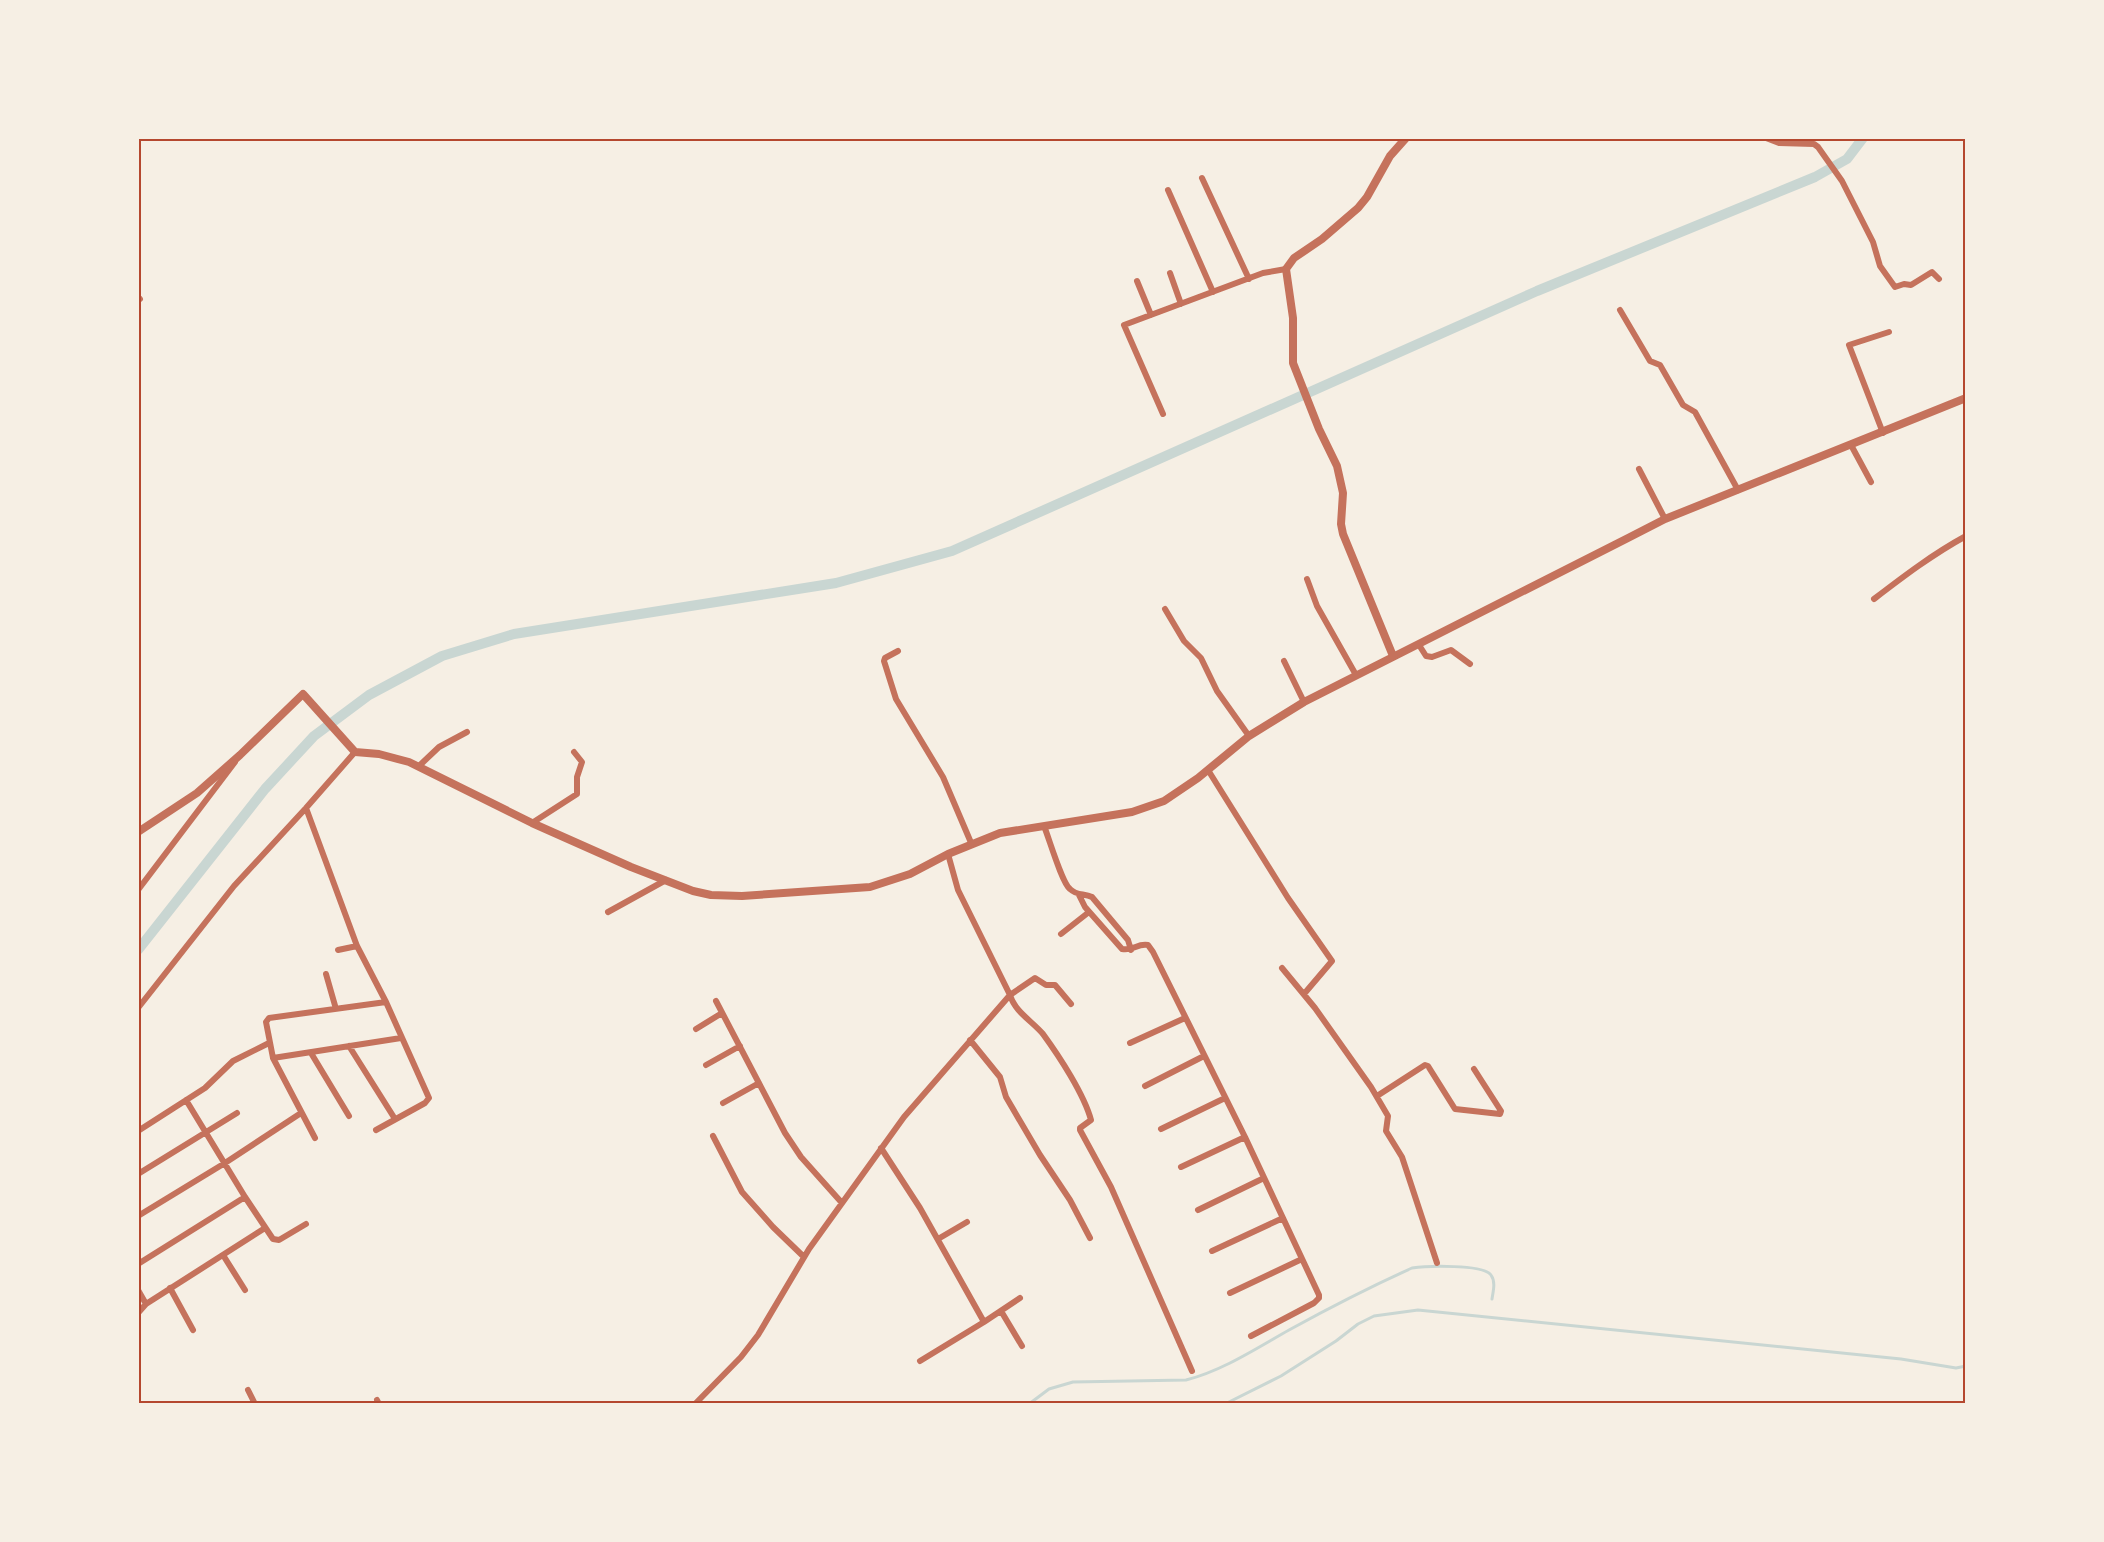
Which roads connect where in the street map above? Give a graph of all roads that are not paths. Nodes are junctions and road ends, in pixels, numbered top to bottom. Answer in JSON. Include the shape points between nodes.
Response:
{"nodes":[{"id":1,"x":1406,"y":138,"type":"edge"},
{"id":2,"x":1766,"y":138,"type":"edge"},
{"id":3,"x":1202,"y":178,"type":"dead end"},
{"id":4,"x":1168,"y":190,"type":"dead end"},
{"id":5,"x":1286,"y":269,"type":"junction"},
{"id":6,"x":1170,"y":273,"type":"dead end"},
{"id":7,"x":1250,"y":279,"type":"junction"},
{"id":8,"x":1939,"y":279,"type":"dead end"},
{"id":9,"x":1137,"y":280,"type":"dead end"},
{"id":10,"x":1213,"y":292,"type":"junction"},
{"id":11,"x":1181,"y":304,"type":"junction"},
{"id":12,"x":1620,"y":310,"type":"dead end"},
{"id":13,"x":1151,"y":315,"type":"junction"},
{"id":14,"x":1889,"y":332,"type":"dead end"},
{"id":15,"x":1966,"y":398,"type":"edge"},
{"id":16,"x":1163,"y":414,"type":"dead end"},
{"id":17,"x":1882,"y":433,"type":"junction"},
{"id":18,"x":1851,"y":445,"type":"junction"},
{"id":19,"x":1639,"y":469,"type":"dead end"},
{"id":20,"x":1871,"y":482,"type":"dead end"},
{"id":21,"x":1738,"y":490,"type":"junction"},
{"id":22,"x":1665,"y":519,"type":"junction"},
{"id":23,"x":1966,"y":536,"type":"edge"},
{"id":24,"x":1307,"y":579,"type":"dead end"},
{"id":25,"x":1874,"y":599,"type":"dead end"},
{"id":26,"x":1165,"y":609,"type":"dead end"},
{"id":27,"x":1419,"y":645,"type":"junction"},
{"id":28,"x":898,"y":651,"type":"dead end"},
{"id":29,"x":1393,"y":656,"type":"junction"},
{"id":30,"x":1284,"y":661,"type":"dead end"},
{"id":31,"x":1470,"y":664,"type":"dead end"},
{"id":32,"x":1356,"y":675,"type":"junction"},
{"id":33,"x":1304,"y":702,"type":"junction"},
{"id":34,"x":467,"y":732,"type":"dead end"},
{"id":35,"x":1249,"y":736,"type":"junction"},
{"id":36,"x":352,"y":749,"type":"junction"},
{"id":37,"x":574,"y":752,"type":"dead end"},
{"id":38,"x":240,"y":755,"type":"junction"},
{"id":39,"x":420,"y":766,"type":"junction"},
{"id":40,"x":1208,"y":770,"type":"junction"},
{"id":41,"x":306,"y":808,"type":"junction"},
{"id":42,"x":532,"y":823,"type":"junction"},
{"id":43,"x":1044,"y":826,"type":"junction"},
{"id":44,"x":138,"y":832,"type":"edge"},
{"id":45,"x":972,"y":845,"type":"junction"},
{"id":46,"x":948,"y":854,"type":"junction"},
{"id":47,"x":666,"y":880,"type":"junction"},
{"id":48,"x":138,"y":890,"type":"edge"},
{"id":49,"x":1079,"y":895,"type":"junction"},
{"id":50,"x":608,"y":912,"type":"dead end"},
{"id":51,"x":1089,"y":912,"type":"junction"},
{"id":52,"x":1061,"y":934,"type":"dead end"},
{"id":53,"x":357,"y":946,"type":"junction"},
{"id":54,"x":1131,"y":950,"type":"junction"},
{"id":55,"x":338,"y":951,"type":"dead end"},
{"id":56,"x":1282,"y":968,"type":"dead end"},
{"id":57,"x":326,"y":974,"type":"dead end"},
{"id":58,"x":1304,"y":994,"type":"junction"},
{"id":59,"x":1010,"y":995,"type":"junction"},
{"id":60,"x":716,"y":1001,"type":"dead end"},
{"id":61,"x":386,"y":1002,"type":"junction"},
{"id":62,"x":1071,"y":1004,"type":"dead end"},
{"id":63,"x":138,"y":1008,"type":"edge"},
{"id":64,"x":336,"y":1009,"type":"junction"},
{"id":65,"x":723,"y":1013,"type":"junction"},
{"id":66,"x":1185,"y":1018,"type":"junction"},
{"id":67,"x":696,"y":1029,"type":"dead end"},
{"id":68,"x":401,"y":1038,"type":"junction"},
{"id":69,"x":970,"y":1040,"type":"junction"},
{"id":70,"x":269,"y":1043,"type":"junction"},
{"id":71,"x":1130,"y":1043,"type":"dead end"},
{"id":72,"x":349,"y":1046,"type":"junction"},
{"id":73,"x":740,"y":1047,"type":"junction"},
{"id":74,"x":310,"y":1053,"type":"junction"},
{"id":75,"x":1204,"y":1056,"type":"junction"},
{"id":76,"x":273,"y":1058,"type":"junction"},
{"id":77,"x":706,"y":1065,"type":"dead end"},
{"id":78,"x":1474,"y":1069,"type":"dead end"},
{"id":79,"x":759,"y":1083,"type":"junction"},
{"id":80,"x":1145,"y":1086,"type":"dead end"},
{"id":81,"x":1377,"y":1096,"type":"junction"},
{"id":82,"x":1225,"y":1098,"type":"junction"},
{"id":83,"x":186,"y":1100,"type":"junction"},
{"id":84,"x":723,"y":1103,"type":"dead end"},
{"id":85,"x":237,"y":1113,"type":"dead end"},
{"id":86,"x":301,"y":1113,"type":"junction"},
{"id":87,"x":349,"y":1116,"type":"dead end"},
{"id":88,"x":395,"y":1119,"type":"junction"},
{"id":89,"x":1161,"y":1128,"type":"dead end"},
{"id":90,"x":376,"y":1130,"type":"dead end"},
{"id":91,"x":138,"y":1131,"type":"edge"},
{"id":92,"x":206,"y":1132,"type":"junction"},
{"id":93,"x":713,"y":1136,"type":"dead end"},
{"id":94,"x":1245,"y":1137,"type":"junction"},
{"id":95,"x":315,"y":1138,"type":"dead end"},
{"id":96,"x":881,"y":1148,"type":"junction"},
{"id":97,"x":225,"y":1163,"type":"junction"},
{"id":98,"x":1181,"y":1167,"type":"dead end"},
{"id":99,"x":138,"y":1174,"type":"edge"},
{"id":100,"x":1264,"y":1178,"type":"junction"},
{"id":101,"x":245,"y":1197,"type":"junction"},
{"id":102,"x":842,"y":1203,"type":"junction"},
{"id":103,"x":1198,"y":1210,"type":"dead end"},
{"id":104,"x":138,"y":1216,"type":"edge"},
{"id":105,"x":1283,"y":1218,"type":"junction"},
{"id":106,"x":967,"y":1222,"type":"dead end"},
{"id":107,"x":306,"y":1224,"type":"dead end"},
{"id":108,"x":265,"y":1228,"type":"junction"},
{"id":109,"x":1090,"y":1238,"type":"dead end"},
{"id":110,"x":938,"y":1239,"type":"junction"},
{"id":111,"x":1212,"y":1251,"type":"dead end"},
{"id":112,"x":223,"y":1255,"type":"junction"},
{"id":113,"x":804,"y":1257,"type":"junction"},
{"id":114,"x":1302,"y":1259,"type":"junction"},
{"id":115,"x":1437,"y":1263,"type":"dead end"},
{"id":116,"x":138,"y":1264,"type":"edge"},
{"id":117,"x":170,"y":1288,"type":"junction"},
{"id":118,"x":138,"y":1290,"type":"edge"},
{"id":119,"x":245,"y":1290,"type":"dead end"},
{"id":120,"x":1230,"y":1293,"type":"dead end"},
{"id":121,"x":1020,"y":1298,"type":"dead end"},
{"id":122,"x":146,"y":1304,"type":"junction"},
{"id":123,"x":1001,"y":1311,"type":"junction"},
{"id":124,"x":138,"y":1313,"type":"edge"},
{"id":125,"x":984,"y":1322,"type":"junction"},
{"id":126,"x":193,"y":1330,"type":"dead end"},
{"id":127,"x":1251,"y":1336,"type":"dead end"},
{"id":128,"x":1022,"y":1346,"type":"dead end"},
{"id":129,"x":920,"y":1360,"type":"dead end"},
{"id":130,"x":1192,"y":1371,"type":"dead end"},
{"id":131,"x":248,"y":1390,"type":"dead end"},
{"id":132,"x":702,"y":1401,"type":"edge"},
{"id":133,"x":255,"y":1404,"type":"edge"},
{"id":134,"x":695,"y":1404,"type":"edge"}],
"edges":[{"from":1,"to":5,"type":"street","via":[[1390,156],[1358,208],[1294,258]]},
{"from":2,"to":8,"type":"street","via":[[1779,143],[1814,144],[1842,181],[1873,242],[1880,266],[1895,287],[1911,285],[1933,272]]},
{"from":3,"to":7,"type":"street"},
{"from":4,"to":10,"type":"street"},
{"from":5,"to":7,"type":"street"},
{"from":5,"to":29,"type":"street","via":[[1293,318],[1293,363],[1337,466],[1343,493],[1343,534]]},
{"from":6,"to":11,"type":"street"},
{"from":7,"to":10,"type":"street"},
{"from":9,"to":13,"type":"street"},
{"from":10,"to":11,"type":"street"},
{"from":11,"to":13,"type":"street"},
{"from":12,"to":21,"type":"street","via":[[1650,361],[1660,364],[1683,405],[1695,412]]},
{"from":13,"to":16,"type":"street","via":[[1124,325]]},
{"from":14,"to":17,"type":"street","via":[[1849,345]]},
{"from":15,"to":17,"type":"street"},
{"from":17,"to":18,"type":"street"},
{"from":18,"to":20,"type":"street"},
{"from":18,"to":21,"type":"street"},
{"from":19,"to":22,"type":"street"},
{"from":21,"to":22,"type":"street"},
{"from":22,"to":27,"type":"street"},
{"from":23,"to":25,"type":"street"},
{"from":24,"to":32,"type":"street","via":[[1317,606]]},
{"from":26,"to":35,"type":"street"},
{"from":27,"to":29,"type":"street"},
{"from":27,"to":31,"type":"street","via":[[1426,656],[1451,650]]},
{"from":28,"to":45,"type":"street","via":[[884,661],[896,699],[943,777]]},
{"from":29,"to":32,"type":"street"},
{"from":30,"to":33,"type":"street"},
{"from":32,"to":33,"type":"street"},
{"from":33,"to":35,"type":"street"},
{"from":34,"to":39,"type":"street","via":[[439,747]]},
{"from":35,"to":40,"type":"street"},
{"from":36,"to":38,"type":"street","via":[[303,694]]},
{"from":36,"to":39,"type":"street"},
{"from":36,"to":41,"type":"street"},
{"from":37,"to":42,"type":"street","via":[[582,762],[577,794]]},
{"from":38,"to":44,"type":"street","via":[[197,793]]},
{"from":38,"to":48,"type":"street"},
{"from":39,"to":42,"type":"street"},
{"from":40,"to":43,"type":"street","via":[[1164,801],[1144,808]]},
{"from":40,"to":58,"type":"street","via":[[1332,961]]},
{"from":41,"to":53,"type":"street"},
{"from":41,"to":63,"type":"street","via":[[234,886]]},
{"from":42,"to":47,"type":"street"},
{"from":43,"to":45,"type":"street","via":[[1000,833]]},
{"from":43,"to":49,"type":"street","via":[[1068,888]]},
{"from":45,"to":46,"type":"street"},
{"from":46,"to":47,"type":"street","via":[[910,874],[861,888],[720,896]]},
{"from":46,"to":59,"type":"street","via":[[958,890]]},
{"from":47,"to":50,"type":"street"},
{"from":49,"to":51,"type":"street"},
{"from":49,"to":54,"type":"street","via":[[1092,897],[1128,940]]},
{"from":51,"to":52,"type":"street"},
{"from":51,"to":54,"type":"street","via":[[1120,947]]},
{"from":53,"to":55,"type":"street"},
{"from":53,"to":61,"type":"street"},
{"from":54,"to":66,"type":"street","via":[[1148,945]]},
{"from":56,"to":58,"type":"street"},
{"from":57,"to":64,"type":"street"},
{"from":58,"to":81,"type":"street"},
{"from":59,"to":62,"type":"street","via":[[1035,978],[1055,985]]},
{"from":59,"to":69,"type":"street"},
{"from":59,"to":130,"type":"street","via":[[1044,1036],[1086,1106],[1091,1120],[1080,1130],[1111,1187]]},
{"from":60,"to":65,"type":"street"},
{"from":61,"to":64,"type":"street"},
{"from":61,"to":68,"type":"street"},
{"from":64,"to":70,"type":"street","via":[[269,1018]]},
{"from":65,"to":67,"type":"street"},
{"from":65,"to":73,"type":"street"},
{"from":66,"to":71,"type":"street"},
{"from":66,"to":75,"type":"street"},
{"from":68,"to":72,"type":"street"},
{"from":68,"to":88,"type":"street","via":[[429,1098]]},
{"from":69,"to":96,"type":"street"},
{"from":69,"to":109,"type":"street","via":[[1000,1077],[1006,1097]]},
{"from":70,"to":76,"type":"street"},
{"from":70,"to":83,"type":"street","via":[[232,1062]]},
{"from":72,"to":74,"type":"street"},
{"from":72,"to":88,"type":"street"},
{"from":73,"to":77,"type":"street"},
{"from":73,"to":79,"type":"street"},
{"from":74,"to":76,"type":"street"},
{"from":74,"to":87,"type":"street"},
{"from":75,"to":80,"type":"street"},
{"from":75,"to":82,"type":"street"},
{"from":76,"to":86,"type":"street"},
{"from":78,"to":81,"type":"street","via":[[1500,1114],[1455,1109],[1425,1065]]},
{"from":79,"to":84,"type":"street"},
{"from":79,"to":102,"type":"street","via":[[801,1157]]},
{"from":81,"to":115,"type":"street","via":[[1388,1116],[1386,1129],[1402,1157]]},
{"from":82,"to":89,"type":"street"},
{"from":82,"to":94,"type":"street"},
{"from":83,"to":91,"type":"street"},
{"from":83,"to":92,"type":"street"},
{"from":85,"to":92,"type":"street"},
{"from":86,"to":95,"type":"street"},
{"from":86,"to":97,"type":"street"},
{"from":88,"to":90,"type":"street"},
{"from":92,"to":97,"type":"street"},
{"from":92,"to":99,"type":"street"},
{"from":93,"to":113,"type":"street","via":[[742,1192]]},
{"from":94,"to":98,"type":"street"},
{"from":94,"to":100,"type":"street"},
{"from":96,"to":102,"type":"street"},
{"from":96,"to":110,"type":"street"},
{"from":97,"to":101,"type":"street"},
{"from":97,"to":104,"type":"street"},
{"from":100,"to":103,"type":"street"},
{"from":100,"to":105,"type":"street"},
{"from":101,"to":108,"type":"street"},
{"from":101,"to":116,"type":"street"},
{"from":102,"to":113,"type":"street"},
{"from":105,"to":111,"type":"street"},
{"from":105,"to":114,"type":"street"},
{"from":106,"to":110,"type":"street"},
{"from":107,"to":108,"type":"street","via":[[276,1241]]},
{"from":108,"to":112,"type":"street"},
{"from":110,"to":125,"type":"street"},
{"from":112,"to":117,"type":"street"},
{"from":112,"to":119,"type":"street"},
{"from":113,"to":132,"type":"street","via":[[749,1347]]},
{"from":114,"to":120,"type":"street"},
{"from":114,"to":127,"type":"street","via":[[1319,1295],[1318,1301]]},
{"from":117,"to":122,"type":"street"},
{"from":117,"to":126,"type":"street"},
{"from":118,"to":122,"type":"street"},
{"from":121,"to":123,"type":"street"},
{"from":122,"to":124,"type":"street"},
{"from":123,"to":125,"type":"street"},
{"from":123,"to":128,"type":"street"},
{"from":125,"to":129,"type":"street"},
{"from":131,"to":133,"type":"street"},
{"from":132,"to":134,"type":"street"}]}
